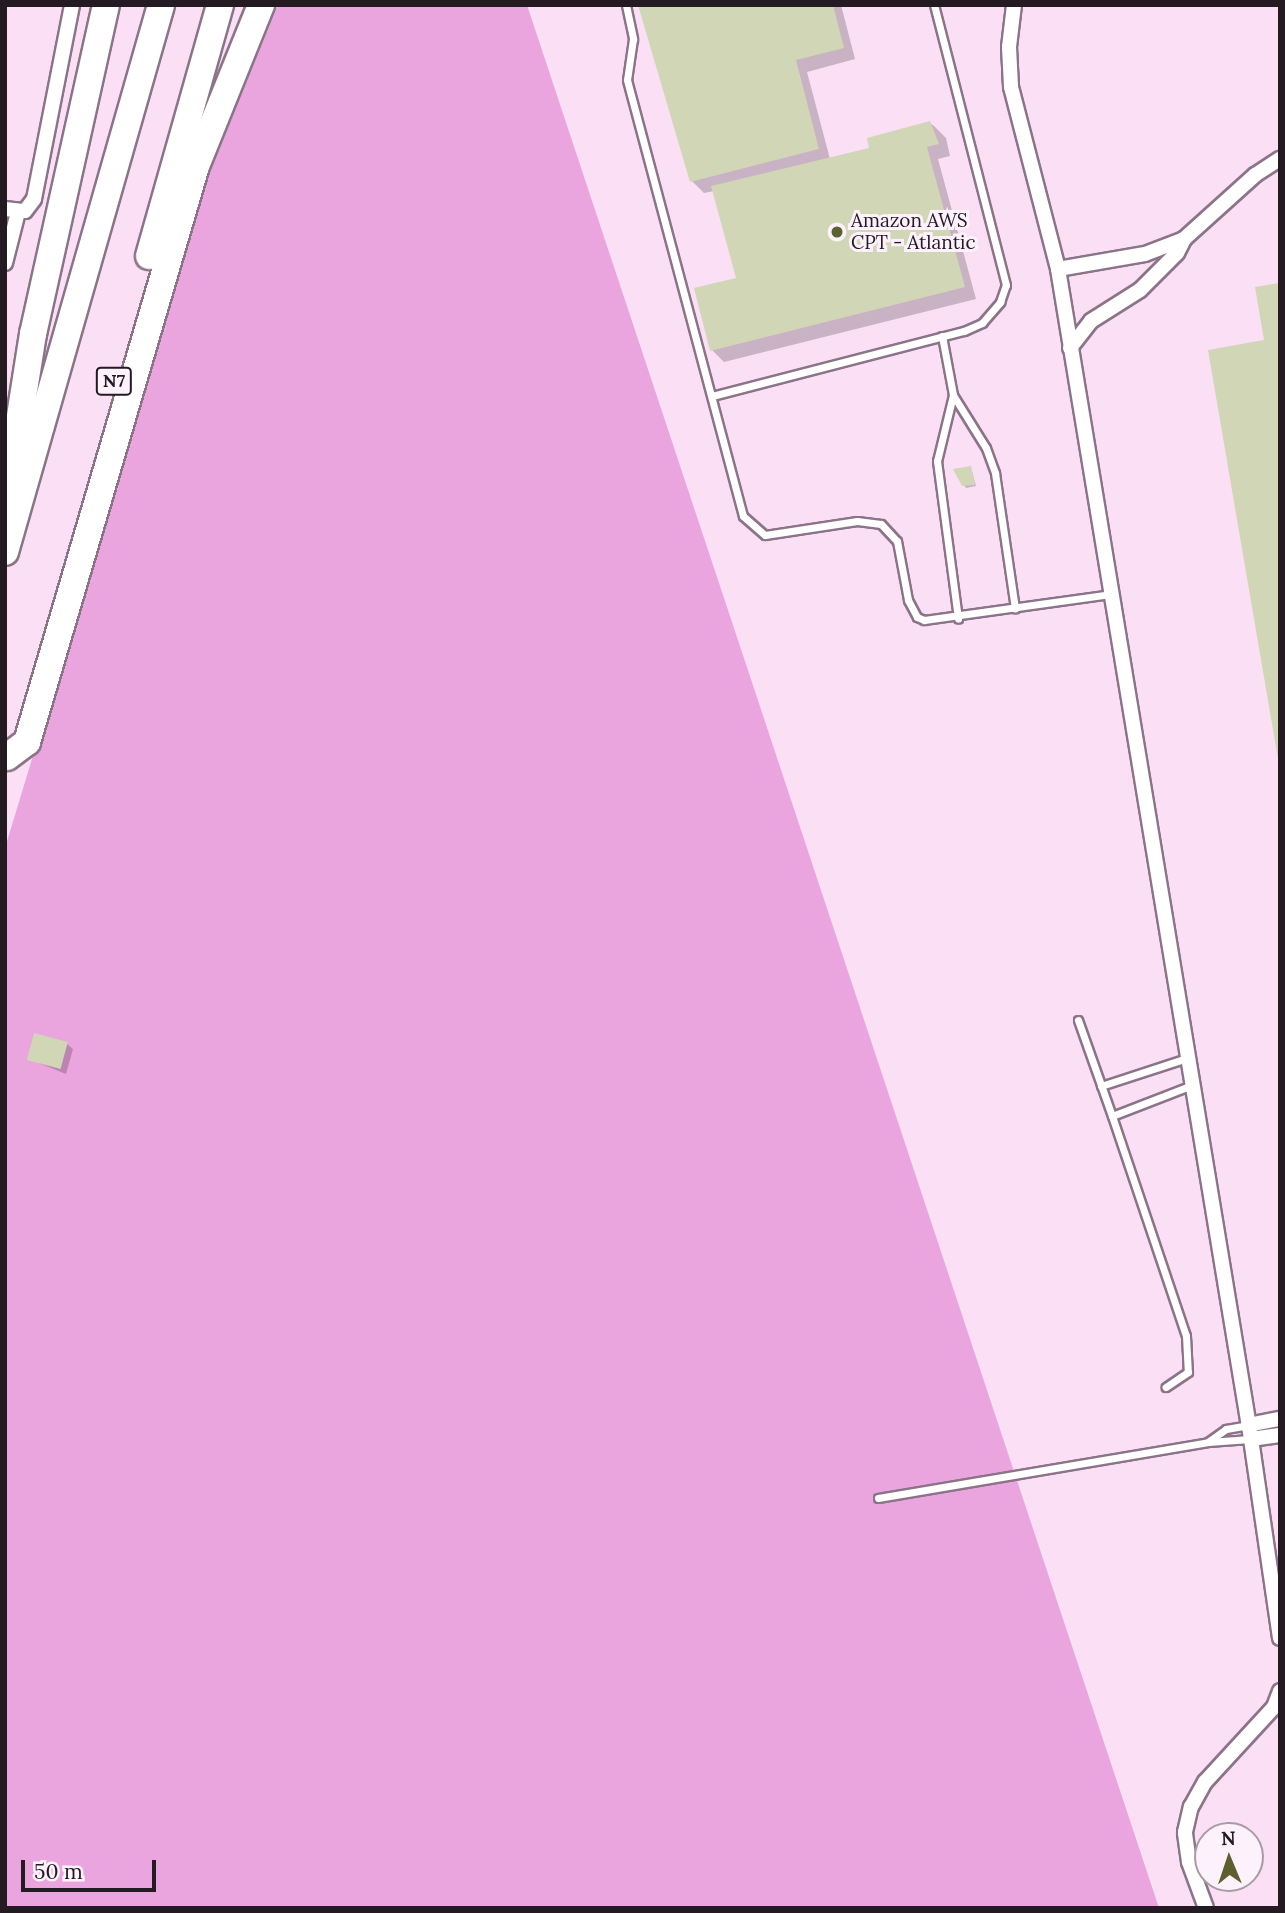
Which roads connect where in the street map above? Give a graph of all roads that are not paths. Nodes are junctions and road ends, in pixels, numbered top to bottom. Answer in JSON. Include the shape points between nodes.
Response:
{"nodes":[{"id":1,"x":72,"y":5,"type":"edge"},
{"id":2,"x":106,"y":5,"type":"edge"},
{"id":3,"x":161,"y":5,"type":"edge"},
{"id":4,"x":220,"y":5,"type":"edge"},
{"id":5,"x":261,"y":5,"type":"edge"},
{"id":6,"x":626,"y":5,"type":"edge"},
{"id":7,"x":934,"y":5,"type":"edge"},
{"id":8,"x":1014,"y":5,"type":"edge"},
{"id":9,"x":1280,"y":159,"type":"edge"},
{"id":10,"x":12,"y":211,"type":"edge"},
{"id":11,"x":1184,"y":239,"type":"junction"},
{"id":12,"x":5,"y":262,"type":"edge"},
{"id":13,"x":1058,"y":269,"type":"junction"},
{"id":14,"x":942,"y":337,"type":"junction"},
{"id":15,"x":1070,"y":348,"type":"junction"},
{"id":16,"x":953,"y":395,"type":"junction"},
{"id":17,"x":712,"y":396,"type":"junction"},
{"id":18,"x":5,"y":513,"type":"edge"},
{"id":19,"x":5,"y":552,"type":"edge"},
{"id":20,"x":1112,"y":594,"type":"junction"},
{"id":21,"x":1015,"y":609,"type":"junction"},
{"id":22,"x":958,"y":619,"type":"junction"},
{"id":23,"x":6,"y":760,"type":"edge"},
{"id":24,"x":1078,"y":1020,"type":"dead end"},
{"id":25,"x":1188,"y":1058,"type":"junction"},
{"id":26,"x":1192,"y":1085,"type":"junction"},
{"id":27,"x":1101,"y":1086,"type":"junction"},
{"id":28,"x":1112,"y":1116,"type":"junction"},
{"id":29,"x":1166,"y":1387,"type":"dead end"},
{"id":30,"x":1280,"y":1419,"type":"edge"},
{"id":31,"x":1249,"y":1432,"type":"junction"},
{"id":32,"x":1280,"y":1435,"type":"edge"},
{"id":33,"x":1208,"y":1441,"type":"junction"},
{"id":34,"x":878,"y":1498,"type":"dead end"},
{"id":35,"x":1280,"y":1638,"type":"edge"},
{"id":36,"x":1280,"y":1691,"type":"edge"},
{"id":37,"x":1206,"y":1908,"type":"edge"}],
"edges":[{"from":1,"to":10,"type":"street","via":[[34,199],[30,206]]},
{"from":2,"to":18,"type":"highway","via":[[33,334]]},
{"from":3,"to":19,"type":"highway"},
{"from":4,"to":23,"type":"highway","number":"N7"},
{"from":5,"to":23,"type":"highway","via":[[196,166],[27,742]]},
{"from":6,"to":17,"type":"lane","via":[[633,39],[627,80]]},
{"from":7,"to":14,"type":"lane","via":[[1006,285],[1000,302],[982,323]]},
{"from":8,"to":13,"type":"street","via":[[1009,47],[1012,87]]},
{"from":9,"to":11,"type":"street"},
{"from":10,"to":12,"type":"street"},
{"from":11,"to":13,"type":"street","via":[[1145,254]]},
{"from":11,"to":15,"type":"street","via":[[1177,253],[1140,290],[1091,321]]},
{"from":13,"to":15,"type":"street"},
{"from":14,"to":16,"type":"lane"},
{"from":14,"to":17,"type":"lane"},
{"from":15,"to":20,"type":"street"},
{"from":16,"to":21,"type":"lane","via":[[986,448],[995,473]]},
{"from":16,"to":22,"type":"lane","via":[[937,461]]},
{"from":17,"to":22,"type":"lane","via":[[738,504],[753,527],[765,536],[858,521],[881,524],[897,541],[908,600],[917,617]]},
{"from":20,"to":21,"type":"lane"},
{"from":20,"to":25,"type":"street"},
{"from":21,"to":22,"type":"lane"},
{"from":24,"to":27,"type":"lane"},
{"from":25,"to":26,"type":"street"},
{"from":25,"to":27,"type":"lane"},
{"from":26,"to":28,"type":"lane"},
{"from":26,"to":31,"type":"street"},
{"from":27,"to":28,"type":"lane"},
{"from":28,"to":29,"type":"lane","via":[[1186,1336],[1188,1372]]},
{"from":30,"to":31,"type":"street"},
{"from":31,"to":32,"type":"street"},
{"from":31,"to":33,"type":"lane"},
{"from":31,"to":33,"type":"lane","via":[[1226,1429]]},
{"from":31,"to":35,"type":"street"},
{"from":33,"to":34,"type":"lane"},
{"from":36,"to":37,"type":"street","via":[[1274,1707],[1205,1782],[1191,1807],[1185,1832],[1189,1862]]}]}
